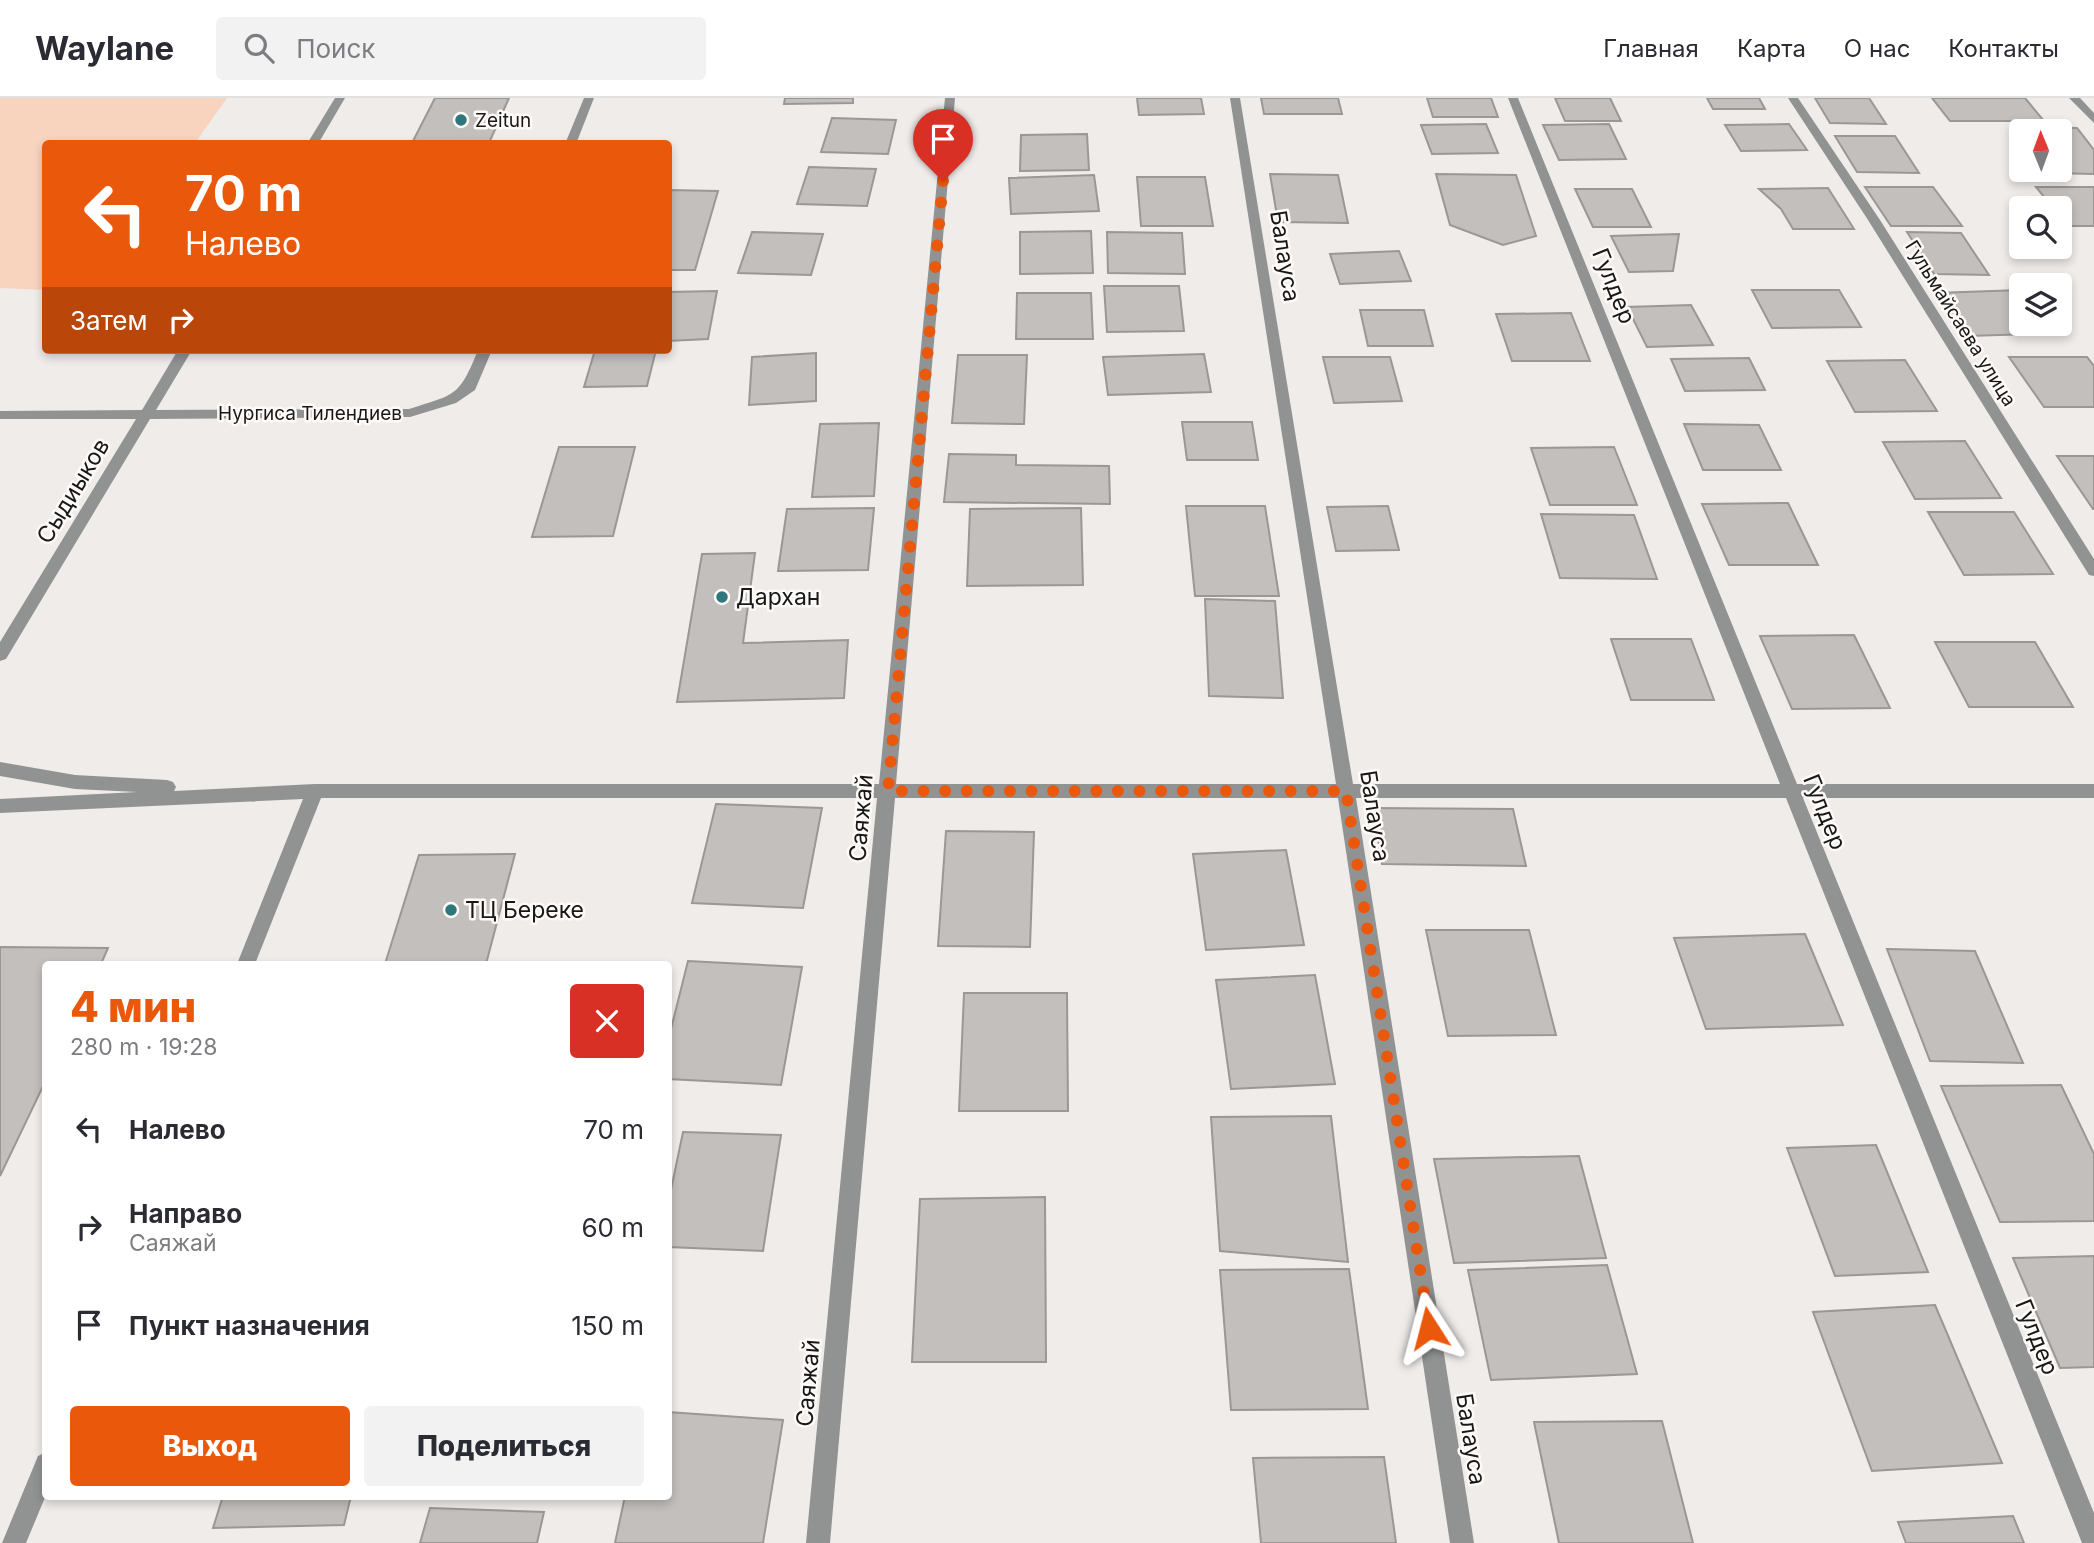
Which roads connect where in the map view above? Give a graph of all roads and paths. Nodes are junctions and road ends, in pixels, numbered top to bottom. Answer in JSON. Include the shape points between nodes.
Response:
{"nodes":[{"id":1,"x":340,"y":98,"type":"edge"},
{"id":2,"x":589,"y":98,"type":"edge"},
{"id":3,"x":950,"y":98,"type":"edge"},
{"id":4,"x":1235,"y":98,"type":"edge"},
{"id":5,"x":1513,"y":98,"type":"edge"},
{"id":6,"x":1793,"y":98,"type":"edge"},
{"id":7,"x":2074,"y":98,"type":"edge"},
{"id":8,"x":2094,"y":120,"type":"edge"},
{"id":9,"x":314,"y":140,"type":"edge"},
{"id":10,"x":572,"y":140,"type":"edge"},
{"id":11,"x":183,"y":354,"type":"edge"},
{"id":12,"x":483,"y":354,"type":"edge"},
{"id":13,"x":146,"y":414,"type":"junction"},
{"id":14,"x":0,"y":415,"type":"edge"},
{"id":15,"x":2094,"y":571,"type":"edge"},
{"id":16,"x":0,"y":655,"type":"edge"},
{"id":17,"x":0,"y":769,"type":"edge"},
{"id":18,"x":316,"y":791,"type":"junction"},
{"id":19,"x":888,"y":791,"type":"junction"},
{"id":20,"x":1346,"y":791,"type":"junction"},
{"id":21,"x":2094,"y":791,"type":"edge"},
{"id":22,"x":254,"y":792,"type":"junction"},
{"id":23,"x":1790,"y":792,"type":"junction"},
{"id":24,"x":0,"y":806,"type":"edge"},
{"id":25,"x":247,"y":961,"type":"edge"},
{"id":26,"x":42,"y":1474,"type":"edge"},
{"id":27,"x":14,"y":1543,"type":"edge"},
{"id":28,"x":818,"y":1543,"type":"edge"},
{"id":29,"x":1462,"y":1543,"type":"edge"},
{"id":30,"x":2094,"y":1543,"type":"edge"}],
"edges":[{"from":1,"to":9,"type":"street"},
{"from":2,"to":10,"type":"street"},
{"from":3,"to":19,"type":"street","name":"Саяжай"},
{"from":4,"to":20,"type":"street","name":"Балауса"},
{"from":5,"to":23,"type":"street","name":"Гулдер"},
{"from":6,"to":15,"type":"street","name":"Гульмайсаева улица"},
{"from":7,"to":8,"type":"street"},
{"from":11,"to":13,"type":"street","name":"Сыдиыков"},
{"from":12,"to":13,"type":"street","name":"Нургиса Тилендиев","via":[[470,387],[451,400],[410,413]]},
{"from":13,"to":14,"type":"street","name":"Нургиса Тилендиев"},
{"from":13,"to":16,"type":"street","name":"Сыдиыков"},
{"from":17,"to":22,"type":"street","via":[[75,782]]},
{"from":18,"to":19,"type":"street"},
{"from":18,"to":22,"type":"street"},
{"from":18,"to":25,"type":"street"},
{"from":19,"to":20,"type":"street"},
{"from":19,"to":28,"type":"street","name":"Саяжай"},
{"from":20,"to":23,"type":"street"},
{"from":20,"to":29,"type":"street","name":"Балауса"},
{"from":21,"to":23,"type":"street"},
{"from":22,"to":24,"type":"street"},
{"from":23,"to":30,"type":"street","name":"Гулдер"},
{"from":26,"to":27,"type":"street"}]}
